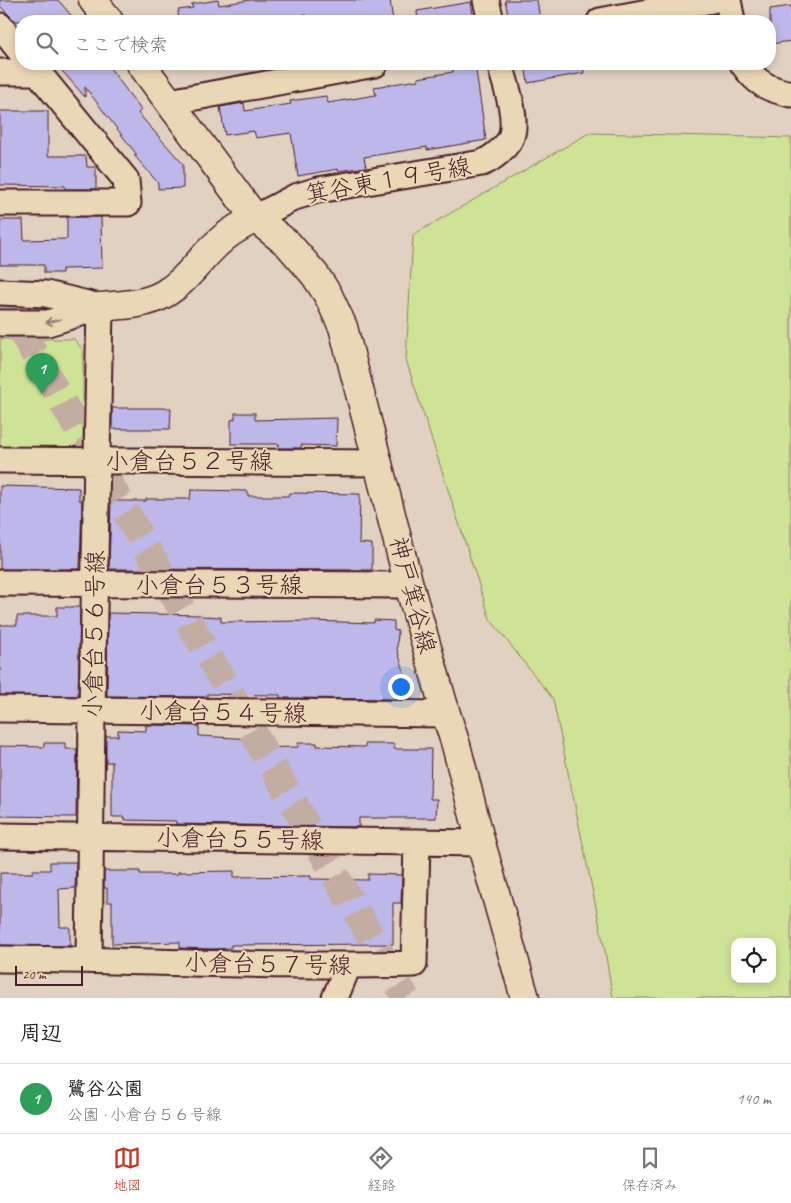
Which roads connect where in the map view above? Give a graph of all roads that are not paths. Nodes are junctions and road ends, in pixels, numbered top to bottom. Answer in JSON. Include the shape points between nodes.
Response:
{"nodes":[{"id":1,"x":93,"y":0,"type":"edge"},
{"id":2,"x":486,"y":0,"type":"edge"},
{"id":3,"x":712,"y":0,"type":"edge"},
{"id":4,"x":728,"y":0,"type":"edge"},
{"id":5,"x":104,"y":15,"type":"edge"},
{"id":6,"x":490,"y":15,"type":"edge"},
{"id":7,"x":632,"y":15,"type":"edge"},
{"id":8,"x":731,"y":15,"type":"edge"},
{"id":9,"x":0,"y":26,"type":"edge"},
{"id":10,"x":15,"y":45,"type":"edge"},
{"id":11,"x":17,"y":70,"type":"edge"},
{"id":12,"x":36,"y":70,"type":"edge"},
{"id":13,"x":145,"y":70,"type":"edge"},
{"id":14,"x":342,"y":70,"type":"edge"},
{"id":15,"x":502,"y":70,"type":"edge"},
{"id":16,"x":747,"y":70,"type":"edge"},
{"id":17,"x":0,"y":72,"type":"edge"},
{"id":18,"x":791,"y":94,"type":"edge"},
{"id":19,"x":169,"y":102,"type":"junction"},
{"id":20,"x":0,"y":203,"type":"edge"},
{"id":21,"x":255,"y":218,"type":"junction"},
{"id":22,"x":0,"y":292,"type":"edge"},
{"id":23,"x":100,"y":307,"type":"junction"},
{"id":24,"x":0,"y":323,"type":"edge"},
{"id":25,"x":0,"y":460,"type":"edge"},
{"id":26,"x":98,"y":461,"type":"junction"},
{"id":27,"x":378,"y":463,"type":"junction"},
{"id":28,"x":0,"y":583,"type":"edge"},
{"id":29,"x":95,"y":584,"type":"junction"},
{"id":30,"x":409,"y":585,"type":"junction"},
{"id":31,"x":0,"y":709,"type":"edge"},
{"id":32,"x":92,"y":711,"type":"junction"},
{"id":33,"x":446,"y":714,"type":"junction"},
{"id":34,"x":0,"y":836,"type":"edge"},
{"id":35,"x":90,"y":836,"type":"junction"},
{"id":36,"x":417,"y":842,"type":"junction"},
{"id":37,"x":481,"y":843,"type":"junction"},
{"id":38,"x":0,"y":960,"type":"edge"},
{"id":39,"x":89,"y":960,"type":"junction"},
{"id":40,"x":348,"y":966,"type":"junction"},
{"id":41,"x":335,"y":998,"type":"edge"},
{"id":42,"x":525,"y":998,"type":"edge"}],
"edges":[{"from":1,"to":5,"type":"street"},
{"from":2,"to":6,"type":"street"},
{"from":3,"to":7,"type":"street"},
{"from":4,"to":8,"type":"street"},
{"from":9,"to":10,"type":"street"},
{"from":11,"to":17,"type":"street"},
{"from":12,"to":20,"type":"street","via":[[126,180],[128,203]]},
{"from":13,"to":19,"type":"street"},
{"from":14,"to":19,"type":"street"},
{"from":15,"to":21,"type":"street","name":"箕谷東１９号線","via":[[514,119],[512,136],[494,158],[482,163],[318,190],[274,206]]},
{"from":16,"to":18,"type":"street","via":[[772,90]]},
{"from":19,"to":21,"type":"street"},
{"from":21,"to":23,"type":"street","via":[[218,242],[197,266],[164,294],[143,302]]},
{"from":21,"to":27,"type":"street","name":"神戸箕谷線","via":[[295,251],[328,295],[343,327]]},
{"from":22,"to":23,"type":"street","via":[[46,294]]},
{"from":23,"to":24,"type":"street","one_way":true,"via":[[48,323]]},
{"from":23,"to":26,"type":"street","name":"小倉台５６号線"},
{"from":25,"to":26,"type":"street","name":"小倉台５２号線"},
{"from":26,"to":27,"type":"street","name":"小倉台５２号線"},
{"from":26,"to":29,"type":"street","name":"小倉台５６号線"},
{"from":27,"to":30,"type":"street","name":"神戸箕谷線"},
{"from":28,"to":29,"type":"street","name":"小倉台５３号線"},
{"from":29,"to":30,"type":"street","name":"小倉台５３号線"},
{"from":29,"to":32,"type":"street","name":"小倉台５６号線"},
{"from":30,"to":33,"type":"street","name":"神戸箕谷線"},
{"from":31,"to":32,"type":"street","name":"小倉台５４号線"},
{"from":32,"to":33,"type":"street","name":"小倉台５４号線"},
{"from":32,"to":35,"type":"street","name":"小倉台５６号線"},
{"from":33,"to":37,"type":"street","name":"神戸箕谷線"},
{"from":34,"to":35,"type":"street","name":"小倉台５５号線"},
{"from":35,"to":36,"type":"street","name":"小倉台５５号線"},
{"from":35,"to":39,"type":"street","name":"小倉台５６号線"},
{"from":36,"to":37,"type":"street","name":"小倉台５５号線"},
{"from":36,"to":40,"type":"street","name":"小倉台５７号線","via":[[414,964]]},
{"from":37,"to":42,"type":"street","name":"神戸箕谷線"},
{"from":38,"to":39,"type":"street","name":"小倉台５７号線"},
{"from":39,"to":40,"type":"street","name":"小倉台５７号線"},
{"from":40,"to":41,"type":"street"}]}
